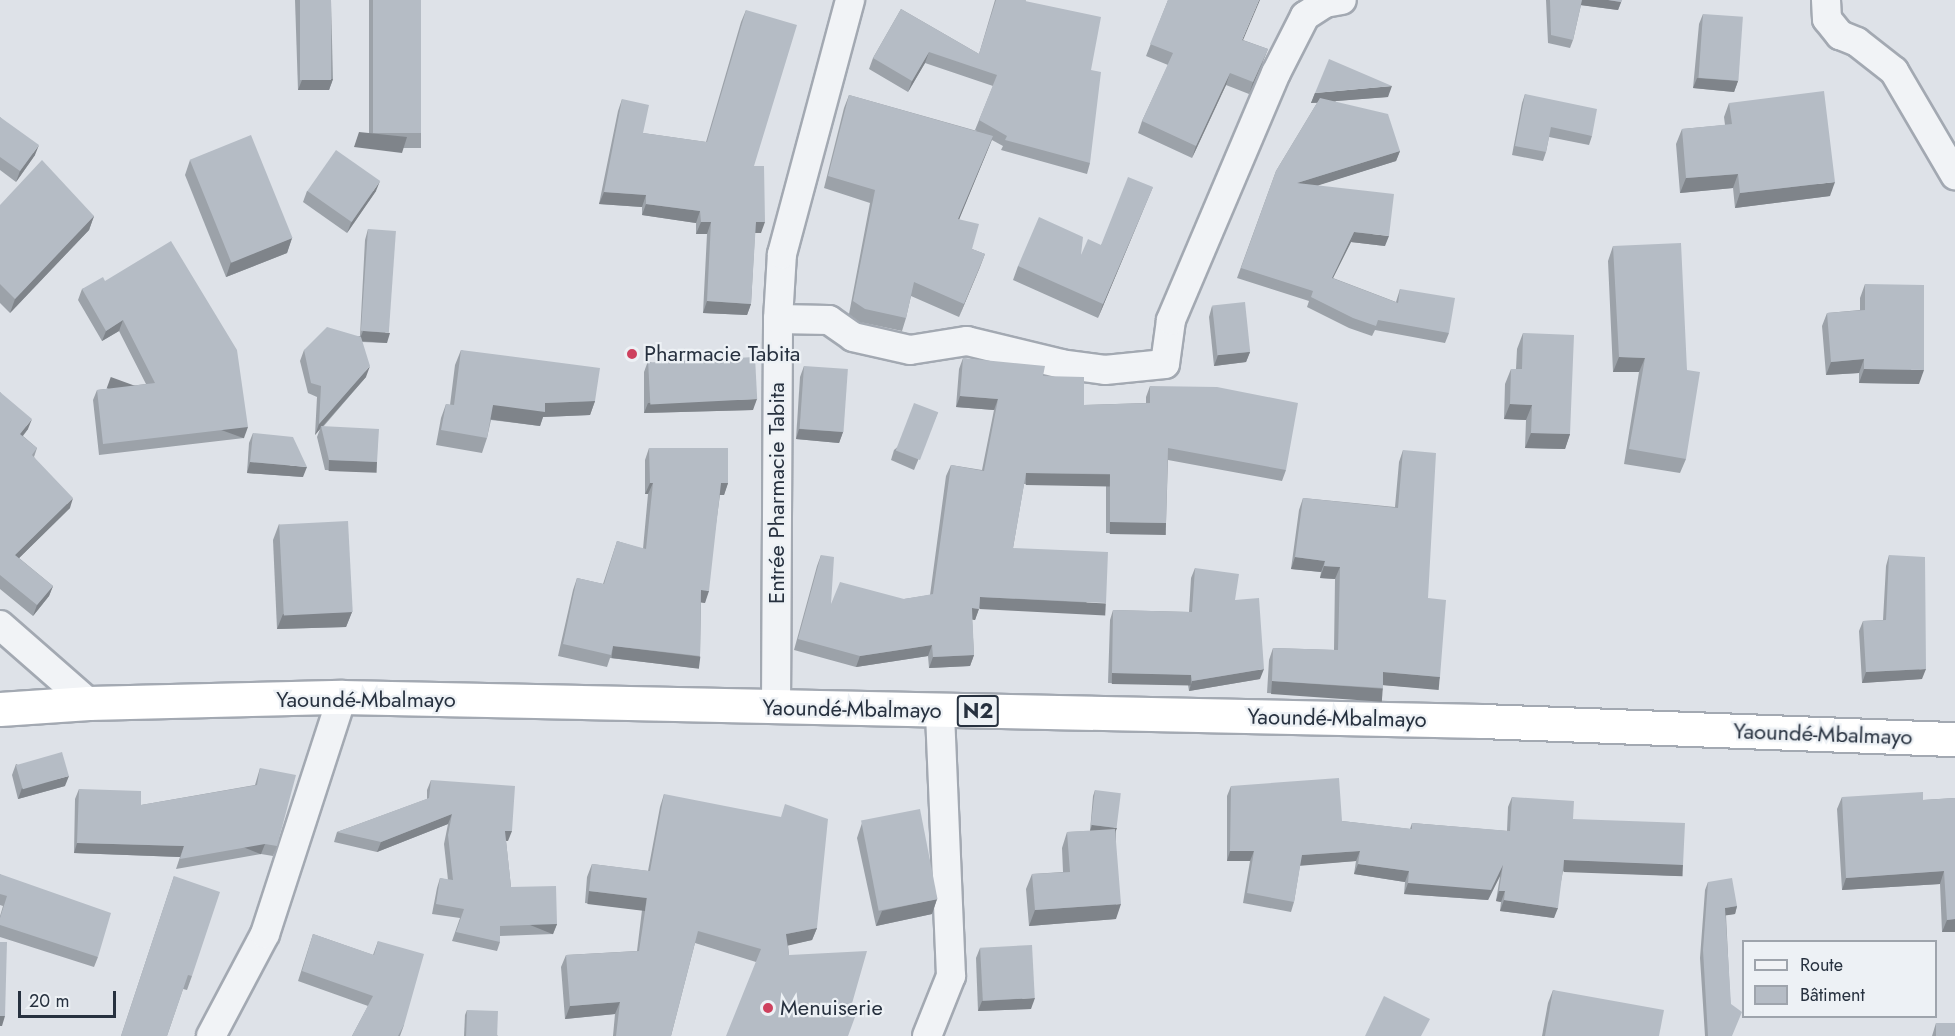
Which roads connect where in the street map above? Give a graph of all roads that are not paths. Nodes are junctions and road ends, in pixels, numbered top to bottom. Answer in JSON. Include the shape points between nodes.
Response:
{"nodes":[{"id":1,"x":850,"y":0,"type":"edge"},
{"id":2,"x":1342,"y":0,"type":"edge"},
{"id":3,"x":1826,"y":0,"type":"edge"},
{"id":4,"x":1955,"y":175,"type":"edge"},
{"id":5,"x":778,"y":319,"type":"junction"},
{"id":6,"x":0,"y":625,"type":"edge"},
{"id":7,"x":342,"y":697,"type":"junction"},
{"id":8,"x":89,"y":703,"type":"junction"},
{"id":9,"x":776,"y":708,"type":"junction"},
{"id":10,"x":0,"y":709,"type":"edge"},
{"id":11,"x":940,"y":710,"type":"junction"},
{"id":12,"x":1955,"y":739,"type":"edge"},
{"id":13,"x":212,"y":1036,"type":"edge"},
{"id":14,"x":927,"y":1036,"type":"edge"}],
"edges":[{"from":1,"to":5,"type":"street","name":"Entrée Pharmacie Tabita","via":[[782,254]]},
{"from":2,"to":5,"type":"street","via":[[1325,3],[1305,16],[1276,73],[1171,320],[1165,364],[1105,370],[1061,364],[967,341],[910,350],[853,337],[829,320]]},
{"from":3,"to":4,"type":"street","via":[[1827,19],[1840,35],[1857,42],[1894,71]]},
{"from":5,"to":9,"type":"street","name":"Entrée Pharmacie Tabita"},
{"from":6,"to":8,"type":"street"},
{"from":7,"to":8,"type":"highway","name":"Yaoundé-Mbalmayo","number":"N2"},
{"from":7,"to":9,"type":"highway","name":"Yaoundé-Mbalmayo","number":"N2"},
{"from":7,"to":13,"type":"street","via":[[265,934]]},
{"from":8,"to":10,"type":"highway","name":"Yaoundé-Mbalmayo","number":"N2"},
{"from":9,"to":11,"type":"highway","name":"Yaoundé-Mbalmayo","number":"N2"},
{"from":11,"to":12,"type":"highway","name":"Yaoundé-Mbalmayo","number":"N2","via":[[1482,722]]},
{"from":11,"to":14,"type":"street","via":[[951,976]]}]}
